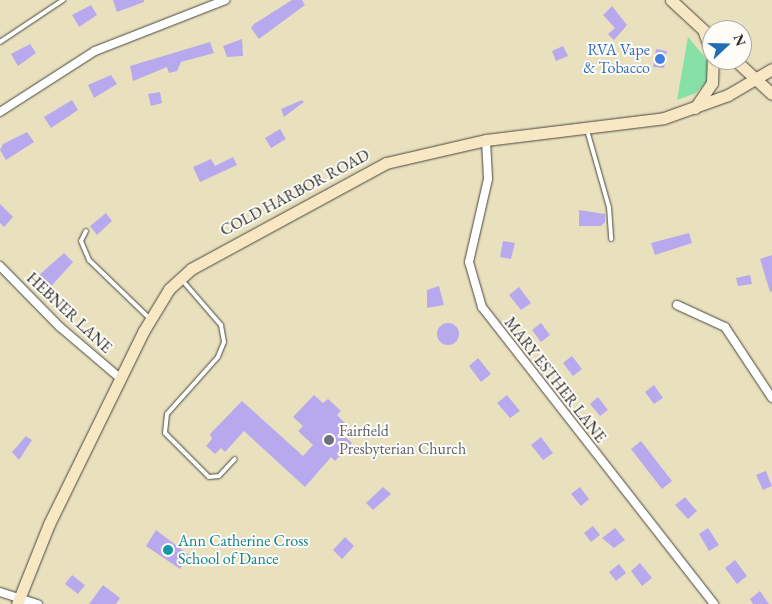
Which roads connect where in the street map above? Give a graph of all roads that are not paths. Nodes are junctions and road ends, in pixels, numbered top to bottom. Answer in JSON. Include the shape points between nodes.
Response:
{"nodes":[{"id":1,"x":63,"y":0,"type":"edge"},
{"id":2,"x":226,"y":0,"type":"edge"},
{"id":3,"x":671,"y":0,"type":"edge"},
{"id":4,"x":702,"y":28,"type":"edge"},
{"id":5,"x":0,"y":42,"type":"edge"},
{"id":6,"x":772,"y":69,"type":"edge"},
{"id":7,"x":713,"y":70,"type":"edge"},
{"id":8,"x":747,"y":70,"type":"edge"},
{"id":9,"x":758,"y":80,"type":"junction"},
{"id":10,"x":772,"y":94,"type":"edge"},
{"id":11,"x":695,"y":108,"type":"junction"},
{"id":12,"x":0,"y":112,"type":"edge"},
{"id":13,"x":586,"y":128,"type":"junction"},
{"id":14,"x":486,"y":140,"type":"junction"},
{"id":15,"x":86,"y":230,"type":"dead end"},
{"id":16,"x":611,"y":238,"type":"dead end"},
{"id":17,"x":0,"y":266,"type":"edge"},
{"id":18,"x":180,"y":278,"type":"junction"},
{"id":19,"x":677,"y":305,"type":"dead end"},
{"id":20,"x":150,"y":319,"type":"junction"},
{"id":21,"x":772,"y":377,"type":"edge"},
{"id":22,"x":120,"y":378,"type":"junction"},
{"id":23,"x":763,"y":381,"type":"junction"},
{"id":24,"x":772,"y":398,"type":"edge"},
{"id":25,"x":235,"y":459,"type":"dead end"},
{"id":26,"x":0,"y":592,"type":"edge"},
{"id":27,"x":18,"y":600,"type":"edge"},
{"id":28,"x":38,"y":604,"type":"edge"},
{"id":29,"x":714,"y":604,"type":"edge"}],
"edges":[{"from":1,"to":5,"type":"lane"},
{"from":2,"to":12,"type":"street","via":[[95,50]]},
{"from":3,"to":4,"type":"main road"},
{"from":6,"to":9,"type":"main road","name":"COLD HARBOR ROAD"},
{"from":7,"to":11,"type":"main road","via":[[712,83]]},
{"from":8,"to":9,"type":"main road"},
{"from":9,"to":10,"type":"main road"},
{"from":9,"to":11,"type":"main road","name":"COLD HARBOR ROAD"},
{"from":11,"to":13,"type":"main road","name":"COLD HARBOR ROAD","via":[[664,118]]},
{"from":13,"to":14,"type":"main road","name":"COLD HARBOR ROAD"},
{"from":13,"to":16,"type":"lane","via":[[609,207]]},
{"from":14,"to":18,"type":"main road","name":"COLD HARBOR ROAD","via":[[410,155],[368,171]]},
{"from":14,"to":29,"type":"street","name":"MARY ESTHER LANE","via":[[488,179],[469,262],[482,307]]},
{"from":15,"to":20,"type":"lane","via":[[81,241],[89,260]]},
{"from":17,"to":22,"type":"street","name":"HEBNER LANE","via":[[60,327]]},
{"from":18,"to":20,"type":"main road","name":"COLD HARBOR ROAD"},
{"from":18,"to":25,"type":"lane","via":[[221,325],[224,342],[218,357],[167,414],[165,433],[209,478],[218,476]]},
{"from":19,"to":23,"type":"street","via":[[724,326]]},
{"from":20,"to":22,"type":"main road","name":"COLD HARBOR ROAD"},
{"from":21,"to":23,"type":"street"},
{"from":22,"to":27,"type":"main road","name":"COLD HARBOR ROAD","via":[[49,524]]},
{"from":23,"to":24,"type":"street"},
{"from":26,"to":27,"type":"street"},
{"from":27,"to":28,"type":"street"}]}
